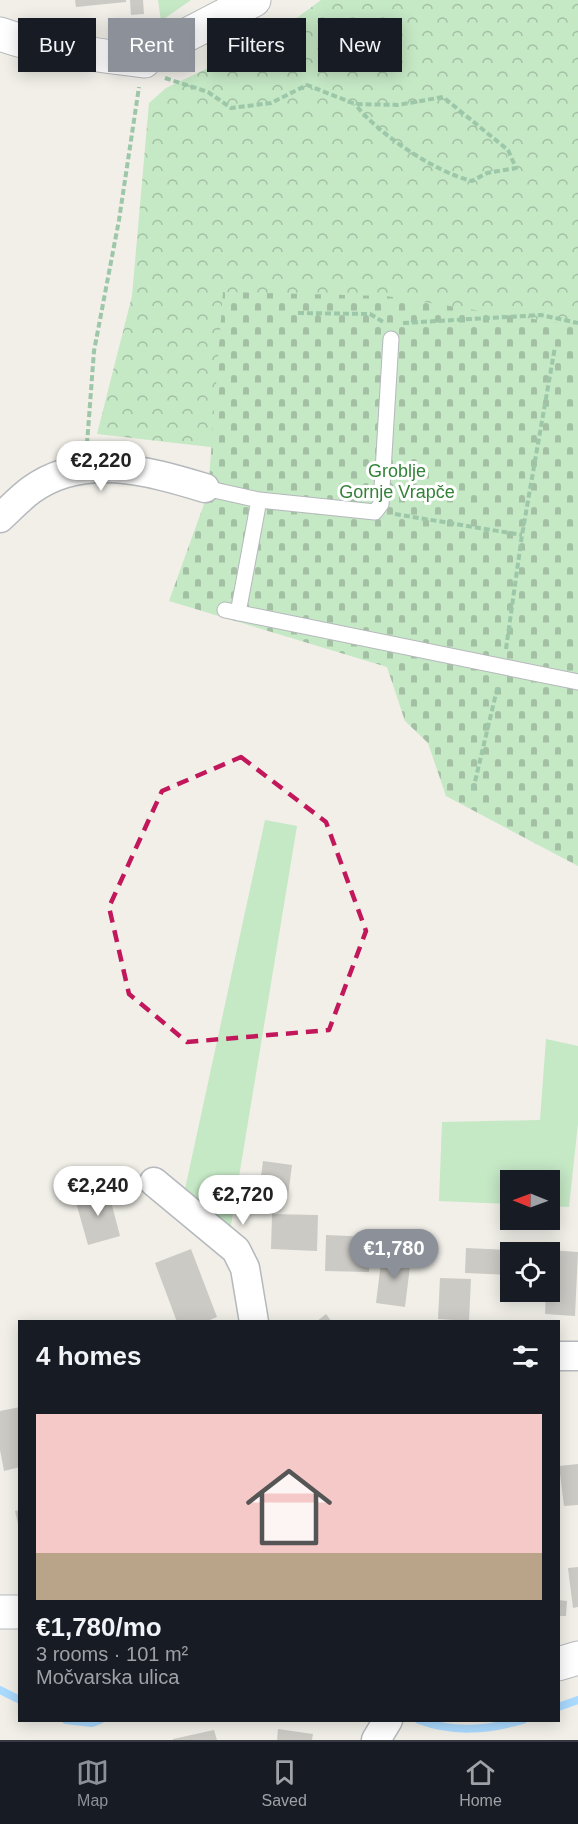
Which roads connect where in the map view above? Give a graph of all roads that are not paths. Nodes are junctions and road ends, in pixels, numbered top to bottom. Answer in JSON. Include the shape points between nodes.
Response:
{"nodes":[{"id":1,"x":254,"y":0,"type":"edge"},
{"id":2,"x":0,"y":34,"type":"edge"},
{"id":3,"x":390,"y":333,"type":"road end"},
{"id":4,"x":205,"y":488,"type":"joint"},
{"id":5,"x":259,"y":500,"type":"junction"},
{"id":6,"x":0,"y":518,"type":"edge"},
{"id":7,"x":578,"y":682,"type":"edge"},
{"id":8,"x":153,"y":1182,"type":"dead end"},
{"id":9,"x":254,"y":1320,"type":"edge"},
{"id":10,"x":560,"y":1356,"type":"edge"},
{"id":11,"x":578,"y":1356,"type":"edge"},
{"id":12,"x":0,"y":1612,"type":"edge"},
{"id":13,"x":18,"y":1612,"type":"edge"},
{"id":14,"x":578,"y":1658,"type":"edge"},
{"id":15,"x":560,"y":1663,"type":"edge"},
{"id":16,"x":387,"y":1722,"type":"edge"},
{"id":17,"x":376,"y":1740,"type":"edge"}],
"edges":[{"from":1,"to":2,"type":"street","via":[[148,55],[143,65],[24,43]]},
{"from":3,"to":5,"type":"lane","via":[[381,504],[375,512]]},
{"from":4,"to":5,"type":"lane"},
{"from":4,"to":6,"type":"street","via":[[137,470],[84,469],[58,476],[32,490]]},
{"from":5,"to":7,"type":"lane","via":[[232,612]]},
{"from":8,"to":9,"type":"street","via":[[236,1250],[245,1268]]},
{"from":10,"to":11,"type":"street"},
{"from":12,"to":13,"type":"street"},
{"from":14,"to":15,"type":"street"},
{"from":16,"to":17,"type":"street"}]}
